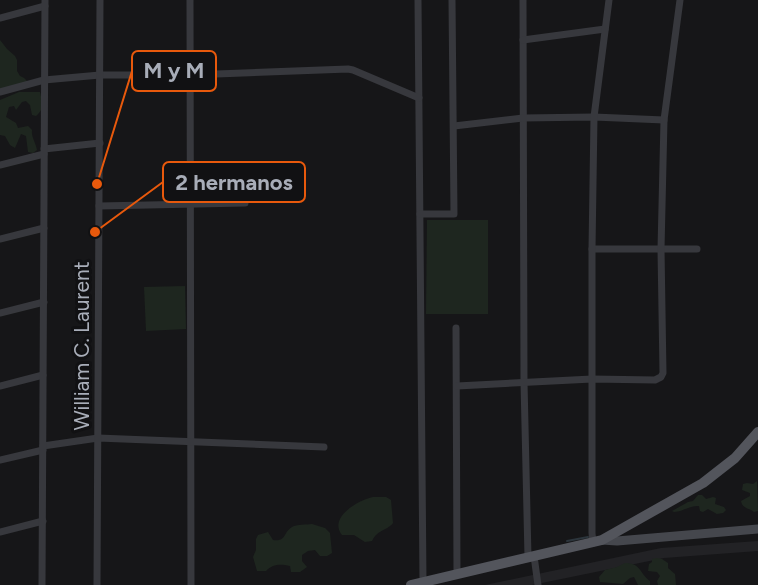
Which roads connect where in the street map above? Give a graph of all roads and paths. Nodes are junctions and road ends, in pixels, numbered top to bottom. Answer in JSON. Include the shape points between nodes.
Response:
{"nodes":[{"id":1,"x":100,"y":0,"type":"edge"},
{"id":2,"x":190,"y":0,"type":"edge"},
{"id":3,"x":418,"y":0,"type":"edge"},
{"id":4,"x":452,"y":0,"type":"edge"},
{"id":5,"x":523,"y":0,"type":"edge"},
{"id":6,"x":609,"y":0,"type":"edge"},
{"id":7,"x":680,"y":0,"type":"edge"},
{"id":8,"x":45,"y":3,"type":"edge"},
{"id":9,"x":0,"y":18,"type":"edge"},
{"id":10,"x":605,"y":29,"type":"junction"},
{"id":11,"x":523,"y":40,"type":"junction"},
{"id":12,"x":100,"y":75,"type":"junction"},
{"id":13,"x":190,"y":75,"type":"junction"},
{"id":14,"x":44,"y":81,"type":"junction"},
{"id":15,"x":0,"y":92,"type":"edge"},
{"id":16,"x":419,"y":98,"type":"junction"},
{"id":17,"x":594,"y":117,"type":"junction"},
{"id":18,"x":523,"y":118,"type":"junction"},
{"id":19,"x":664,"y":120,"type":"junction"},
{"id":20,"x":454,"y":126,"type":"junction"},
{"id":21,"x":100,"y":143,"type":"junction"},
{"id":22,"x":44,"y":152,"type":"junction"},
{"id":23,"x":0,"y":165,"type":"edge"},
{"id":24,"x":245,"y":203,"type":"dead end"},
{"id":25,"x":190,"y":204,"type":"junction"},
{"id":26,"x":99,"y":206,"type":"junction"},
{"id":27,"x":420,"y":214,"type":"junction"},
{"id":28,"x":44,"y":228,"type":"junction"},
{"id":29,"x":0,"y":238,"type":"edge"},
{"id":30,"x":592,"y":249,"type":"junction"},
{"id":31,"x":661,"y":249,"type":"junction"},
{"id":32,"x":697,"y":249,"type":"dead end"},
{"id":33,"x":44,"y":302,"type":"junction"},
{"id":34,"x":0,"y":313,"type":"edge"},
{"id":35,"x":456,"y":328,"type":"dead end"},
{"id":36,"x":43,"y":375,"type":"junction"},
{"id":37,"x":592,"y":379,"type":"junction"},
{"id":38,"x":524,"y":382,"type":"junction"},
{"id":39,"x":0,"y":386,"type":"edge"},
{"id":40,"x":457,"y":386,"type":"junction"},
{"id":41,"x":758,"y":432,"type":"edge"},
{"id":42,"x":98,"y":438,"type":"junction"},
{"id":43,"x":190,"y":441,"type":"junction"},
{"id":44,"x":324,"y":447,"type":"dead end"},
{"id":45,"x":43,"y":448,"type":"junction"},
{"id":46,"x":0,"y":460,"type":"edge"},
{"id":47,"x":43,"y":521,"type":"junction"},
{"id":48,"x":758,"y":530,"type":"edge"},
{"id":49,"x":0,"y":532,"type":"edge"},
{"id":50,"x":597,"y":542,"type":"junction"},
{"id":51,"x":531,"y":556,"type":"junction"},
{"id":52,"x":457,"y":574,"type":"junction"},
{"id":53,"x":423,"y":582,"type":"junction"},
{"id":54,"x":42,"y":585,"type":"edge"},
{"id":55,"x":97,"y":585,"type":"edge"},
{"id":56,"x":191,"y":585,"type":"edge"},
{"id":57,"x":411,"y":585,"type":"edge"},
{"id":58,"x":538,"y":585,"type":"edge"}],
"edges":[{"from":1,"to":12,"type":"street","name":"William C. Laurent"},
{"from":2,"to":13,"type":"street"},
{"from":3,"to":16,"type":"street"},
{"from":4,"to":20,"type":"street"},
{"from":5,"to":11,"type":"street"},
{"from":6,"to":10,"type":"street"},
{"from":7,"to":19,"type":"street"},
{"from":8,"to":9,"type":"street"},
{"from":8,"to":14,"type":"street"},
{"from":10,"to":11,"type":"street"},
{"from":10,"to":17,"type":"street"},
{"from":11,"to":18,"type":"street"},
{"from":12,"to":13,"type":"street"},
{"from":12,"to":14,"type":"street"},
{"from":12,"to":21,"type":"street","name":"William C. Laurent"},
{"from":13,"to":16,"type":"street","via":[[348,69]]},
{"from":13,"to":25,"type":"street"},
{"from":14,"to":15,"type":"street"},
{"from":14,"to":22,"type":"street"},
{"from":16,"to":27,"type":"street"},
{"from":17,"to":18,"type":"street"},
{"from":17,"to":19,"type":"street"},
{"from":17,"to":30,"type":"street"},
{"from":18,"to":20,"type":"street"},
{"from":18,"to":38,"type":"street"},
{"from":19,"to":31,"type":"street"},
{"from":20,"to":27,"type":"street","via":[[454,214]]},
{"from":21,"to":22,"type":"street"},
{"from":21,"to":26,"type":"street","name":"William C. Laurent"},
{"from":22,"to":23,"type":"street"},
{"from":22,"to":28,"type":"street"},
{"from":24,"to":25,"type":"street"},
{"from":25,"to":26,"type":"street"},
{"from":25,"to":43,"type":"street"},
{"from":26,"to":42,"type":"street","name":"William C. Laurent"},
{"from":27,"to":53,"type":"street"},
{"from":28,"to":29,"type":"street"},
{"from":28,"to":33,"type":"street"},
{"from":30,"to":31,"type":"street"},
{"from":30,"to":37,"type":"street"},
{"from":31,"to":32,"type":"street"},
{"from":31,"to":37,"type":"street","via":[[661,377]]},
{"from":33,"to":34,"type":"street"},
{"from":33,"to":36,"type":"street"},
{"from":35,"to":40,"type":"street"},
{"from":36,"to":39,"type":"street"},
{"from":36,"to":45,"type":"street"},
{"from":37,"to":38,"type":"street"},
{"from":37,"to":50,"type":"street"},
{"from":38,"to":40,"type":"street"},
{"from":38,"to":51,"type":"street"},
{"from":40,"to":52,"type":"street"},
{"from":41,"to":50,"type":"main road","via":[[731,462],[703,483]]},
{"from":42,"to":43,"type":"street"},
{"from":42,"to":45,"type":"street"},
{"from":42,"to":55,"type":"street","name":"William C. Laurent"},
{"from":43,"to":44,"type":"street"},
{"from":43,"to":56,"type":"street"},
{"from":45,"to":46,"type":"street"},
{"from":45,"to":47,"type":"street"},
{"from":47,"to":49,"type":"street"},
{"from":47,"to":54,"type":"street"},
{"from":48,"to":50,"type":"main road"},
{"from":50,"to":51,"type":"main road"},
{"from":51,"to":52,"type":"main road"},
{"from":51,"to":58,"type":"street"},
{"from":52,"to":53,"type":"main road"},
{"from":53,"to":57,"type":"main road"}]}
